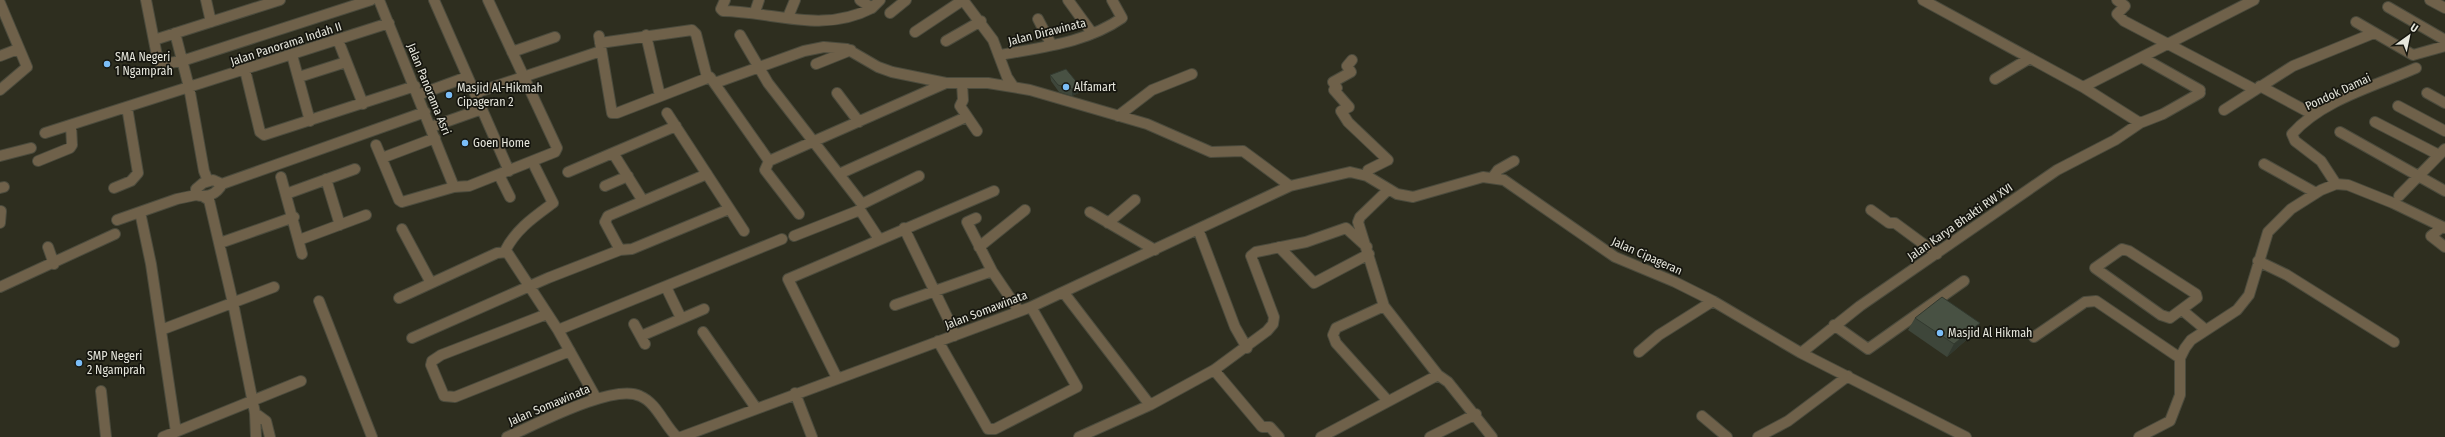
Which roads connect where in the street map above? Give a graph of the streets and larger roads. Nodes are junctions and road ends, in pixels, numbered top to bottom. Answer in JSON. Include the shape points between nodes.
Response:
{"nodes":[{"id":1,"x":146,"y":0,"type":"edge"},
{"id":2,"x":206,"y":0,"type":"edge"},
{"id":3,"x":280,"y":0,"type":"edge"},
{"id":4,"x":371,"y":0,"type":"edge"},
{"id":5,"x":379,"y":0,"type":"edge"},
{"id":6,"x":434,"y":0,"type":"edge"},
{"id":7,"x":488,"y":0,"type":"edge"},
{"id":8,"x":725,"y":0,"type":"edge"},
{"id":9,"x":759,"y":0,"type":"edge"},
{"id":10,"x":795,"y":0,"type":"edge"},
{"id":11,"x":860,"y":0,"type":"edge"},
{"id":12,"x":880,"y":0,"type":"edge"},
{"id":13,"x":906,"y":0,"type":"edge"},
{"id":14,"x":963,"y":0,"type":"edge"},
{"id":15,"x":1068,"y":0,"type":"edge"},
{"id":16,"x":1923,"y":0,"type":"edge"},
{"id":17,"x":2117,"y":0,"type":"edge"},
{"id":18,"x":2254,"y":0,"type":"edge"},
{"id":19,"x":2430,"y":0,"type":"edge"},
{"id":20,"x":1116,"y":1,"type":"edge"},
{"id":21,"x":0,"y":3,"type":"edge"},
{"id":22,"x":2388,"y":7,"type":"dead end"},
{"id":23,"x":872,"y":8,"type":"junction"},
{"id":24,"x":2445,"y":8,"type":"edge"},
{"id":25,"x":754,"y":12,"type":"junction"},
{"id":26,"x":890,"y":13,"type":"dead end"},
{"id":27,"x":788,"y":17,"type":"junction"},
{"id":28,"x":1038,"y":19,"type":"dead end"},
{"id":29,"x":981,"y":21,"type":"junction"},
{"id":30,"x":211,"y":22,"type":"junction"},
{"id":31,"x":2356,"y":22,"type":"dead end"},
{"id":32,"x":389,"y":23,"type":"junction"},
{"id":33,"x":915,"y":32,"type":"dead end"},
{"id":34,"x":175,"y":33,"type":"junction"},
{"id":35,"x":1092,"y":33,"type":"junction"},
{"id":36,"x":2374,"y":33,"type":"junction"},
{"id":37,"x":646,"y":35,"type":"junction"},
{"id":38,"x":740,"y":35,"type":"dead end"},
{"id":39,"x":556,"y":37,"type":"dead end"},
{"id":40,"x":154,"y":40,"type":"junction"},
{"id":41,"x":338,"y":40,"type":"junction"},
{"id":42,"x":2445,"y":40,"type":"edge"},
{"id":43,"x":946,"y":41,"type":"dead end"},
{"id":44,"x":600,"y":43,"type":"junction"},
{"id":45,"x":1051,"y":44,"type":"junction"},
{"id":46,"x":2170,"y":44,"type":"junction"},
{"id":47,"x":2445,"y":46,"type":"edge"},
{"id":48,"x":18,"y":49,"type":"junction"},
{"id":49,"x":852,"y":50,"type":"junction"},
{"id":50,"x":512,"y":52,"type":"junction"},
{"id":51,"x":292,"y":55,"type":"junction"},
{"id":52,"x":0,"y":56,"type":"edge"},
{"id":53,"x":1000,"y":56,"type":"junction"},
{"id":54,"x":2030,"y":58,"type":"junction"},
{"id":55,"x":2143,"y":58,"type":"junction"},
{"id":56,"x":1352,"y":60,"type":"dead end"},
{"id":57,"x":182,"y":61,"type":"junction"},
{"id":58,"x":346,"y":62,"type":"junction"},
{"id":59,"x":816,"y":64,"type":"dead end"},
{"id":60,"x":758,"y":67,"type":"junction"},
{"id":61,"x":2416,"y":68,"type":"dead end"},
{"id":62,"x":245,"y":70,"type":"junction"},
{"id":63,"x":1192,"y":74,"type":"dead end"},
{"id":64,"x":524,"y":75,"type":"junction"},
{"id":65,"x":299,"y":77,"type":"junction"},
{"id":66,"x":467,"y":77,"type":"junction"},
{"id":67,"x":707,"y":77,"type":"junction"},
{"id":68,"x":1995,"y":79,"type":"dead end"},
{"id":69,"x":13,"y":80,"type":"junction"},
{"id":70,"x":715,"y":83,"type":"junction"},
{"id":71,"x":946,"y":83,"type":"junction"},
{"id":72,"x":962,"y":83,"type":"junction"},
{"id":73,"x":0,"y":85,"type":"edge"},
{"id":74,"x":1014,"y":86,"type":"junction"},
{"id":75,"x":2083,"y":86,"type":"junction"},
{"id":76,"x":189,"y":87,"type":"junction"},
{"id":77,"x":2257,"y":88,"type":"junction"},
{"id":78,"x":0,"y":90,"type":"edge"},
{"id":79,"x":417,"y":91,"type":"junction"},
{"id":80,"x":475,"y":93,"type":"junction"},
{"id":81,"x":836,"y":93,"type":"dead end"},
{"id":82,"x":2427,"y":93,"type":"dead end"},
{"id":83,"x":660,"y":96,"type":"junction"},
{"id":84,"x":2445,"y":102,"type":"edge"},
{"id":85,"x":363,"y":104,"type":"junction"},
{"id":86,"x":2398,"y":106,"type":"dead end"},
{"id":87,"x":127,"y":107,"type":"junction"},
{"id":88,"x":482,"y":108,"type":"junction"},
{"id":89,"x":2224,"y":110,"type":"dead end"},
{"id":90,"x":425,"y":112,"type":"junction"},
{"id":91,"x":667,"y":113,"type":"dead end"},
{"id":92,"x":1118,"y":116,"type":"junction"},
{"id":93,"x":2314,"y":116,"type":"junction"},
{"id":94,"x":966,"y":117,"type":"junction"},
{"id":95,"x":310,"y":121,"type":"junction"},
{"id":96,"x":859,"y":122,"type":"junction"},
{"id":97,"x":2375,"y":122,"type":"dead end"},
{"id":98,"x":2140,"y":123,"type":"junction"},
{"id":99,"x":71,"y":125,"type":"junction"},
{"id":100,"x":431,"y":126,"type":"junction"},
{"id":101,"x":676,"y":126,"type":"junction"},
{"id":102,"x":2445,"y":130,"type":"edge"},
{"id":103,"x":977,"y":131,"type":"dead end"},
{"id":104,"x":2340,"y":132,"type":"dead end"},
{"id":105,"x":45,"y":133,"type":"dead end"},
{"id":106,"x":435,"y":138,"type":"junction"},
{"id":107,"x":813,"y":142,"type":"junction"},
{"id":108,"x":376,"y":145,"type":"dead end"},
{"id":109,"x":31,"y":148,"type":"dead end"},
{"id":110,"x":2442,"y":152,"type":"edge"},
{"id":111,"x":613,"y":153,"type":"junction"},
{"id":112,"x":0,"y":156,"type":"edge"},
{"id":113,"x":382,"y":158,"type":"junction"},
{"id":114,"x":38,"y":161,"type":"dead end"},
{"id":115,"x":770,"y":161,"type":"junction"},
{"id":116,"x":1514,"y":161,"type":"dead end"},
{"id":117,"x":2264,"y":164,"type":"dead end"},
{"id":118,"x":535,"y":167,"type":"dead end"},
{"id":119,"x":355,"y":169,"type":"dead end"},
{"id":120,"x":509,"y":171,"type":"junction"},
{"id":121,"x":568,"y":172,"type":"dead end"},
{"id":122,"x":707,"y":174,"type":"junction"},
{"id":123,"x":839,"y":174,"type":"junction"},
{"id":124,"x":499,"y":175,"type":"junction"},
{"id":125,"x":280,"y":176,"type":"dead end"},
{"id":126,"x":628,"y":176,"type":"junction"},
{"id":127,"x":919,"y":176,"type":"dead end"},
{"id":128,"x":1367,"y":176,"type":"junction"},
{"id":129,"x":1493,"y":177,"type":"junction"},
{"id":130,"x":2417,"y":177,"type":"junction"},
{"id":131,"x":326,"y":179,"type":"junction"},
{"id":132,"x":221,"y":183,"type":"junction"},
{"id":133,"x":2336,"y":184,"type":"junction"},
{"id":134,"x":605,"y":186,"type":"dead end"},
{"id":135,"x":1290,"y":186,"type":"junction"},
{"id":136,"x":454,"y":187,"type":"junction"},
{"id":137,"x":114,"y":188,"type":"dead end"},
{"id":138,"x":204,"y":189,"type":"junction"},
{"id":139,"x":1388,"y":189,"type":"junction"},
{"id":140,"x":994,"y":191,"type":"dead end"},
{"id":141,"x":2445,"y":191,"type":"edge"},
{"id":142,"x":2316,"y":192,"type":"junction"},
{"id":143,"x":286,"y":194,"type":"junction"},
{"id":144,"x":2399,"y":196,"type":"dead end"},
{"id":145,"x":510,"y":197,"type":"dead end"},
{"id":146,"x":1136,"y":200,"type":"dead end"},
{"id":147,"x":643,"y":201,"type":"junction"},
{"id":148,"x":730,"y":209,"type":"junction"},
{"id":149,"x":1025,"y":210,"type":"dead end"},
{"id":150,"x":1871,"y":210,"type":"dead end"},
{"id":151,"x":1,"y":211,"type":"edge"},
{"id":152,"x":140,"y":212,"type":"junction"},
{"id":153,"x":1090,"y":212,"type":"dead end"},
{"id":154,"x":798,"y":214,"type":"dead end"},
{"id":155,"x":366,"y":215,"type":"dead end"},
{"id":156,"x":294,"y":217,"type":"junction"},
{"id":157,"x":976,"y":218,"type":"dead end"},
{"id":158,"x":117,"y":220,"type":"dead end"},
{"id":159,"x":0,"y":223,"type":"edge"},
{"id":160,"x":1108,"y":223,"type":"junction"},
{"id":161,"x":340,"y":225,"type":"junction"},
{"id":162,"x":2444,"y":227,"type":"edge"},
{"id":163,"x":904,"y":228,"type":"junction"},
{"id":164,"x":402,"y":229,"type":"dead end"},
{"id":165,"x":1198,"y":229,"type":"junction"},
{"id":166,"x":744,"y":231,"type":"dead end"},
{"id":167,"x":116,"y":234,"type":"dead end"},
{"id":168,"x":794,"y":236,"type":"dead end"},
{"id":169,"x":782,"y":239,"type":"dead end"},
{"id":170,"x":879,"y":239,"type":"junction"},
{"id":171,"x":299,"y":240,"type":"junction"},
{"id":172,"x":220,"y":243,"type":"junction"},
{"id":173,"x":48,"y":247,"type":"dead end"},
{"id":174,"x":979,"y":247,"type":"junction"},
{"id":175,"x":1279,"y":247,"type":"junction"},
{"id":176,"x":2445,"y":247,"type":"edge"},
{"id":177,"x":620,"y":250,"type":"junction"},
{"id":178,"x":1155,"y":250,"type":"junction"},
{"id":179,"x":505,"y":251,"type":"junction"},
{"id":180,"x":1368,"y":251,"type":"junction"},
{"id":181,"x":302,"y":254,"type":"dead end"},
{"id":182,"x":1937,"y":254,"type":"junction"},
{"id":183,"x":2258,"y":261,"type":"junction"},
{"id":184,"x":54,"y":264,"type":"junction"},
{"id":185,"x":992,"y":271,"type":"junction"},
{"id":186,"x":1964,"y":281,"type":"dead end"},
{"id":187,"x":431,"y":284,"type":"junction"},
{"id":188,"x":0,"y":287,"type":"edge"},
{"id":189,"x":528,"y":287,"type":"junction"},
{"id":190,"x":666,"y":287,"type":"junction"},
{"id":191,"x":274,"y":288,"type":"dead end"},
{"id":192,"x":935,"y":291,"type":"junction"},
{"id":193,"x":1064,"y":293,"type":"junction"},
{"id":194,"x":399,"y":298,"type":"dead end"},
{"id":195,"x":319,"y":301,"type":"dead end"},
{"id":196,"x":1713,"y":301,"type":"junction"},
{"id":197,"x":234,"y":303,"type":"junction"},
{"id":198,"x":894,"y":305,"type":"dead end"},
{"id":199,"x":1384,"y":306,"type":"junction"},
{"id":200,"x":1031,"y":307,"type":"junction"},
{"id":201,"x":704,"y":309,"type":"dead end"},
{"id":202,"x":2182,"y":310,"type":"junction"},
{"id":203,"x":1019,"y":311,"type":"junction"},
{"id":204,"x":547,"y":314,"type":"junction"},
{"id":205,"x":681,"y":318,"type":"junction"},
{"id":206,"x":634,"y":324,"type":"dead end"},
{"id":207,"x":1834,"y":325,"type":"junction"},
{"id":208,"x":161,"y":330,"type":"junction"},
{"id":209,"x":558,"y":330,"type":"junction"},
{"id":210,"x":2206,"y":330,"type":"junction"},
{"id":211,"x":703,"y":332,"type":"dead end"},
{"id":212,"x":954,"y":336,"type":"junction"},
{"id":213,"x":2034,"y":337,"type":"dead end"},
{"id":214,"x":412,"y":338,"type":"dead end"},
{"id":215,"x":938,"y":341,"type":"junction"},
{"id":216,"x":2394,"y":342,"type":"dead end"},
{"id":217,"x":1247,"y":348,"type":"junction"},
{"id":218,"x":570,"y":351,"type":"junction"},
{"id":219,"x":1639,"y":352,"type":"dead end"},
{"id":220,"x":1801,"y":352,"type":"junction"},
{"id":221,"x":2180,"y":358,"type":"junction"},
{"id":222,"x":1214,"y":370,"type":"junction"},
{"id":223,"x":1438,"y":375,"type":"junction"},
{"id":224,"x":1848,"y":376,"type":"junction"},
{"id":225,"x":837,"y":378,"type":"junction"},
{"id":226,"x":301,"y":381,"type":"dead end"},
{"id":227,"x":101,"y":391,"type":"dead end"},
{"id":228,"x":795,"y":394,"type":"junction"},
{"id":229,"x":596,"y":398,"type":"junction"},
{"id":230,"x":252,"y":400,"type":"junction"},
{"id":231,"x":1388,"y":400,"type":"junction"},
{"id":232,"x":1150,"y":405,"type":"junction"},
{"id":233,"x":756,"y":408,"type":"junction"},
{"id":234,"x":255,"y":413,"type":"junction"},
{"id":235,"x":1476,"y":414,"type":"junction"},
{"id":236,"x":1702,"y":416,"type":"dead end"},
{"id":237,"x":997,"y":433,"type":"edge"},
{"id":238,"x":169,"y":435,"type":"edge"},
{"id":239,"x":106,"y":437,"type":"edge"},
{"id":240,"x":256,"y":437,"type":"edge"},
{"id":241,"x":270,"y":437,"type":"edge"},
{"id":242,"x":372,"y":437,"type":"edge"},
{"id":243,"x":507,"y":437,"type":"edge"},
{"id":244,"x":677,"y":437,"type":"edge"},
{"id":245,"x":681,"y":437,"type":"edge"},
{"id":246,"x":812,"y":437,"type":"edge"},
{"id":247,"x":1079,"y":437,"type":"edge"},
{"id":248,"x":1279,"y":437,"type":"edge"},
{"id":249,"x":1321,"y":437,"type":"edge"},
{"id":250,"x":1430,"y":437,"type":"edge"},
{"id":251,"x":1492,"y":437,"type":"edge"},
{"id":252,"x":1727,"y":437,"type":"edge"},
{"id":253,"x":1758,"y":437,"type":"edge"},
{"id":254,"x":1966,"y":437,"type":"edge"},
{"id":255,"x":2140,"y":437,"type":"edge"}],
"edges":[{"from":1,"to":40,"type":"street"},
{"from":2,"to":30,"type":"street"},
{"from":3,"to":30,"type":"street"},
{"from":4,"to":57,"type":"street"},
{"from":5,"to":32,"type":"street","name":"Jalan Panorama Asri"},
{"from":6,"to":66,"type":"street"},
{"from":7,"to":50,"type":"street"},
{"from":8,"to":25,"type":"street","via":[[721,9],[723,11]]},
{"from":9,"to":25,"type":"street"},
{"from":10,"to":27,"type":"street"},
{"from":11,"to":23,"type":"street"},
{"from":12,"to":23,"type":"street"},
{"from":13,"to":26,"type":"street"},
{"from":14,"to":29,"type":"street","name":"Jalan Dirawinata"},
{"from":14,"to":33,"type":"street"},
{"from":15,"to":35,"type":"street"},
{"from":16,"to":54,"type":"street"},
{"from":17,"to":46,"type":"street","via":[[2125,6],[2118,13],[2120,18]]},
{"from":18,"to":46,"type":"street"},
{"from":19,"to":24,"type":"street"},
{"from":20,"to":35,"type":"street","name":"Jalan Dirawinata","via":[[1122,18]]},
{"from":21,"to":48,"type":"street"},
{"from":22,"to":42,"type":"street"},
{"from":23,"to":27,"type":"street","via":[[836,22]]},
{"from":25,"to":27,"type":"street"},
{"from":28,"to":45,"type":"street"},
{"from":29,"to":43,"type":"street"},
{"from":29,"to":53,"type":"street","name":"Jalan Dirawinata"},
{"from":30,"to":34,"type":"street"},
{"from":31,"to":36,"type":"street"},
{"from":32,"to":41,"type":"street","name":"Jalan Panorama Indah II"},
{"from":32,"to":79,"type":"street","name":"Jalan Panorama Asri"},
{"from":34,"to":40,"type":"street"},
{"from":34,"to":57,"type":"street"},
{"from":35,"to":45,"type":"street","name":"Jalan Dirawinata"},
{"from":36,"to":47,"type":"street","via":[[2413,55]]},
{"from":36,"to":77,"type":"street","via":[[2293,66]]},
{"from":37,"to":44,"type":"street"},
{"from":37,"to":67,"type":"street","via":[[694,31]]},
{"from":37,"to":83,"type":"street"},
{"from":38,"to":60,"type":"street"},
{"from":39,"to":50,"type":"street"},
{"from":40,"to":57,"type":"street","via":[[158,61]]},
{"from":41,"to":51,"type":"street","name":"Jalan Panorama Indah II"},
{"from":41,"to":58,"type":"street"},
{"from":44,"to":64,"type":"street"},
{"from":44,"to":83,"type":"street","via":[[612,113]]},
{"from":45,"to":53,"type":"street","name":"Jalan Dirawinata"},
{"from":46,"to":55,"type":"street"},
{"from":46,"to":77,"type":"street"},
{"from":48,"to":52,"type":"street"},
{"from":48,"to":69,"type":"street","via":[[27,67]]},
{"from":49,"to":59,"type":"street"},
{"from":49,"to":60,"type":"street","via":[[824,47]]},
{"from":49,"to":71,"type":"street","via":[[878,67]]},
{"from":50,"to":64,"type":"street"},
{"from":51,"to":62,"type":"street","name":"Jalan Panorama Indah II"},
{"from":51,"to":65,"type":"street"},
{"from":53,"to":74,"type":"street","name":"Jalan Dirawinata","via":[[1006,75]]},
{"from":54,"to":68,"type":"street"},
{"from":54,"to":75,"type":"street"},
{"from":55,"to":75,"type":"street"},
{"from":55,"to":98,"type":"street","name":"Jalan Karya Bhakti RW XVI","via":[[2200,91],[2164,114]]},
{"from":56,"to":128,"type":"street","via":[[1347,66],[1351,72],[1333,82],[1337,88],[1334,90],[1349,107],[1341,111],[1388,160],[1368,170]]},
{"from":57,"to":76,"type":"street"},
{"from":58,"to":65,"type":"street"},
{"from":58,"to":85,"type":"street"},
{"from":60,"to":70,"type":"street"},
{"from":60,"to":107,"type":"street"},
{"from":61,"to":93,"type":"street","name":"Pondok Damai"},
{"from":62,"to":76,"type":"street","name":"Jalan Panorama Indah II"},
{"from":62,"to":95,"type":"street","via":[[263,134],[267,135]]},
{"from":63,"to":92,"type":"street","via":[[1148,92]]},
{"from":64,"to":80,"type":"street"},
{"from":64,"to":120,"type":"street","via":[[557,148],[551,154]]},
{"from":65,"to":95,"type":"street"},
{"from":66,"to":79,"type":"street"},
{"from":66,"to":80,"type":"street"},
{"from":67,"to":70,"type":"street"},
{"from":67,"to":83,"type":"street"},
{"from":69,"to":73,"type":"street"},
{"from":69,"to":78,"type":"street"},
{"from":70,"to":115,"type":"street"},
{"from":71,"to":72,"type":"street"},
{"from":71,"to":96,"type":"street"},
{"from":72,"to":74,"type":"street"},
{"from":72,"to":94,"type":"street","via":[[963,97],[960,106]]},
{"from":74,"to":92,"type":"street"},
{"from":75,"to":98,"type":"street","via":[[2136,118]]},
{"from":76,"to":87,"type":"street","name":"Jalan Panorama Indah II"},
{"from":76,"to":138,"type":"street"},
{"from":77,"to":89,"type":"street"},
{"from":77,"to":93,"type":"street"},
{"from":79,"to":85,"type":"street"},
{"from":79,"to":90,"type":"street","name":"Jalan Panorama Asri"},
{"from":80,"to":88,"type":"street"},
{"from":81,"to":96,"type":"street"},
{"from":82,"to":84,"type":"street"},
{"from":85,"to":95,"type":"street"},
{"from":86,"to":102,"type":"street"},
{"from":87,"to":99,"type":"street","name":"Jalan Panorama Indah II"},
{"from":87,"to":137,"type":"street","via":[[138,173],[130,181]]},
{"from":88,"to":100,"type":"street"},
{"from":88,"to":120,"type":"street"},
{"from":90,"to":100,"type":"street","name":"Jalan Panorama Asri"},
{"from":90,"to":132,"type":"street"},
{"from":91,"to":101,"type":"street"},
{"from":92,"to":135,"type":"street","via":[[1166,131],[1211,152],[1243,151]]},
{"from":93,"to":133,"type":"street","name":"Pondok Damai","via":[[2303,122],[2292,134],[2295,141],[2321,161]]},
{"from":94,"to":103,"type":"street"},
{"from":94,"to":123,"type":"street"},
{"from":96,"to":107,"type":"street"},
{"from":97,"to":110,"type":"street"},
{"from":98,"to":182,"type":"street","name":"Jalan Karya Bhakti RW XVI","via":[[2115,140],[2057,170]]},
{"from":99,"to":105,"type":"street","name":"Jalan Panorama Indah II"},
{"from":99,"to":114,"type":"street","via":[[70,148]]},
{"from":100,"to":106,"type":"street","name":"Jalan Panorama Asri"},
{"from":101,"to":111,"type":"street"},
{"from":101,"to":122,"type":"street"},
{"from":104,"to":130,"type":"street"},
{"from":106,"to":113,"type":"street"},
{"from":106,"to":136,"type":"street","name":"Jalan Panorama Asri"},
{"from":107,"to":115,"type":"street"},
{"from":107,"to":123,"type":"street"},
{"from":108,"to":113,"type":"street"},
{"from":109,"to":112,"type":"street"},
{"from":110,"to":130,"type":"street"},
{"from":111,"to":121,"type":"street"},
{"from":111,"to":126,"type":"street"},
{"from":113,"to":136,"type":"street","via":[[399,200],[406,203]]},
{"from":115,"to":154,"type":"street","via":[[765,170]]},
{"from":116,"to":129,"type":"street","via":[[1498,170]]},
{"from":117,"to":142,"type":"street"},
{"from":118,"to":179,"type":"street","via":[[554,203],[522,227],[511,239]]},
{"from":119,"to":131,"type":"street"},
{"from":120,"to":124,"type":"street"},
{"from":122,"to":147,"type":"street"},
{"from":122,"to":148,"type":"street"},
{"from":123,"to":127,"type":"street","via":[[862,204]]},
{"from":124,"to":136,"type":"street","via":[[469,186]]},
{"from":124,"to":145,"type":"street"},
{"from":125,"to":143,"type":"street"},
{"from":126,"to":134,"type":"street"},
{"from":126,"to":147,"type":"street"},
{"from":128,"to":135,"type":"street","name":"Jalan Cipageran","via":[[1344,172]]},
{"from":128,"to":139,"type":"street","name":"Jalan Cipageran"},
{"from":129,"to":139,"type":"street","name":"Jalan Cipageran","via":[[1471,179],[1413,197],[1397,194]]},
{"from":129,"to":196,"type":"street","name":"Jalan Cipageran","via":[[1504,180],[1615,257]]},
{"from":130,"to":141,"type":"street"},
{"from":130,"to":144,"type":"street"},
{"from":131,"to":143,"type":"street"},
{"from":131,"to":161,"type":"street"},
{"from":132,"to":138,"type":"street"},
{"from":132,"to":138,"type":"street"},
{"from":133,"to":142,"type":"street"},
{"from":133,"to":162,"type":"street","via":[[2357,188]]},
{"from":135,"to":165,"type":"street","name":"Jalan Somawinata"},
{"from":138,"to":152,"type":"street"},
{"from":138,"to":172,"type":"street"},
{"from":139,"to":180,"type":"street","via":[[1358,222]]},
{"from":140,"to":163,"type":"street"},
{"from":142,"to":183,"type":"street","via":[[2278,219],[2268,232]]},
{"from":143,"to":156,"type":"street"},
{"from":146,"to":160,"type":"street"},
{"from":147,"to":177,"type":"street","via":[[606,219],[605,222]]},
{"from":148,"to":166,"type":"street"},
{"from":148,"to":177,"type":"street","via":[[632,249]]},
{"from":149,"to":174,"type":"street"},
{"from":150,"to":182,"type":"street","via":[[1889,223],[1895,223]]},
{"from":151,"to":159,"type":"street"},
{"from":152,"to":158,"type":"street"},
{"from":152,"to":208,"type":"street"},
{"from":153,"to":160,"type":"street"},
{"from":155,"to":161,"type":"street"},
{"from":156,"to":171,"type":"street"},
{"from":156,"to":172,"type":"street"},
{"from":157,"to":174,"type":"street","via":[[967,222]]},
{"from":160,"to":178,"type":"street"},
{"from":161,"to":171,"type":"street"},
{"from":162,"to":176,"type":"street","via":[[2431,236]]},
{"from":163,"to":170,"type":"street"},
{"from":163,"to":192,"type":"street"},
{"from":164,"to":187,"type":"street"},
{"from":165,"to":178,"type":"street","name":"Jalan Somawinata"},
{"from":165,"to":217,"type":"street","via":[[1236,327]]},
{"from":167,"to":184,"type":"street"},
{"from":168,"to":170,"type":"street","via":[[860,210]]},
{"from":169,"to":190,"type":"street"},
{"from":170,"to":225,"type":"street","via":[[788,279]]},
{"from":171,"to":181,"type":"street"},
{"from":172,"to":197,"type":"street"},
{"from":173,"to":184,"type":"street"},
{"from":174,"to":185,"type":"street"},
{"from":175,"to":180,"type":"street","via":[[1306,242],[1346,228]]},
{"from":175,"to":180,"type":"street","via":[[1308,280],[1314,283]]},
{"from":175,"to":217,"type":"street","via":[[1261,250],[1252,256],[1274,317],[1273,324],[1267,331]]},
{"from":177,"to":189,"type":"street"},
{"from":178,"to":193,"type":"street","name":"Jalan Somawinata"},
{"from":179,"to":187,"type":"street"},
{"from":179,"to":189,"type":"street"},
{"from":180,"to":199,"type":"street"},
{"from":182,"to":207,"type":"street","name":"Jalan Karya Bhakti RW XVI"},
{"from":183,"to":210,"type":"street","via":[[2250,295],[2237,310]]},
{"from":183,"to":216,"type":"street","via":[[2287,275]]},
{"from":184,"to":188,"type":"street"},
{"from":185,"to":192,"type":"street"},
{"from":185,"to":203,"type":"street"},
{"from":186,"to":207,"type":"street","via":[[1868,349]]},
{"from":187,"to":194,"type":"street"},
{"from":189,"to":204,"type":"street"},
{"from":189,"to":214,"type":"street"},
{"from":190,"to":205,"type":"street"},
{"from":190,"to":209,"type":"street"},
{"from":191,"to":197,"type":"street"},
{"from":192,"to":198,"type":"street"},
{"from":192,"to":212,"type":"street"},
{"from":193,"to":200,"type":"street","name":"Jalan Somawinata"},
{"from":193,"to":232,"type":"street"},
{"from":195,"to":242,"type":"street"},
{"from":196,"to":219,"type":"street","via":[[1658,335]]},
{"from":196,"to":220,"type":"street","name":"Jalan Cipageran"},
{"from":197,"to":208,"type":"street"},
{"from":197,"to":230,"type":"street"},
{"from":199,"to":223,"type":"street"},
{"from":199,"to":231,"type":"street","via":[[1336,328],[1333,335],[1336,342]]},
{"from":200,"to":203,"type":"street","name":"Jalan Somawinata"},
{"from":200,"to":237,"type":"street","via":[[1077,387]]},
{"from":201,"to":205,"type":"street"},
{"from":202,"to":202,"type":"street","via":[[2170,318],[2161,315],[2097,272],[2096,266],[2122,249],[2129,251],[2196,294],[2197,298]]},
{"from":202,"to":210,"type":"street"},
{"from":203,"to":212,"type":"street","name":"Jalan Somawinata"},
{"from":204,"to":209,"type":"street"},
{"from":204,"to":218,"type":"street","via":[[441,355],[432,361],[444,396],[455,397]]},
{"from":205,"to":206,"type":"street","via":[[643,340]]},
{"from":207,"to":220,"type":"street","name":"Jalan Karya Bhakti RW XVI"},
{"from":208,"to":238,"type":"street"},
{"from":209,"to":218,"type":"street"},
{"from":210,"to":221,"type":"street","via":[[2191,340]]},
{"from":211,"to":233,"type":"street"},
{"from":212,"to":215,"type":"street","name":"Jalan Somawinata"},
{"from":213,"to":221,"type":"street","via":[[2085,302],[2096,301]]},
{"from":215,"to":225,"type":"street","name":"Jalan Somawinata"},
{"from":215,"to":237,"type":"street","via":[[988,429]]},
{"from":217,"to":222,"type":"street"},
{"from":218,"to":229,"type":"street"},
{"from":220,"to":224,"type":"street","name":"Jalan Cipageran"},
{"from":221,"to":255,"type":"street","via":[[2180,395],[2170,421]]},
{"from":222,"to":232,"type":"street"},
{"from":222,"to":248,"type":"street","via":[[1262,427],[1270,427]]},
{"from":223,"to":231,"type":"street"},
{"from":223,"to":235,"type":"street","via":[[1448,382]]},
{"from":224,"to":253,"type":"street","via":[[1788,421]]},
{"from":224,"to":254,"type":"street","name":"Jalan Cipageran"},
{"from":225,"to":228,"type":"street","name":"Jalan Somawinata"},
{"from":226,"to":230,"type":"street"},
{"from":227,"to":239,"type":"street"},
{"from":228,"to":233,"type":"street","name":"Jalan Somawinata"},
{"from":228,"to":246,"type":"street"},
{"from":229,"to":243,"type":"street","name":"Jalan Somawinata"},
{"from":229,"to":244,"type":"street","name":"Jalan Somawinata","via":[[639,395],[649,402],[665,427]]},
{"from":230,"to":234,"type":"street"},
{"from":230,"to":238,"type":"street"},
{"from":231,"to":249,"type":"street"},
{"from":232,"to":247,"type":"street"},
{"from":233,"to":245,"type":"street","name":"Jalan Somawinata"},
{"from":234,"to":240,"type":"street"},
{"from":234,"to":241,"type":"street","via":[[266,421]]},
{"from":235,"to":250,"type":"street"},
{"from":235,"to":251,"type":"street"},
{"from":236,"to":252,"type":"street"}]}
